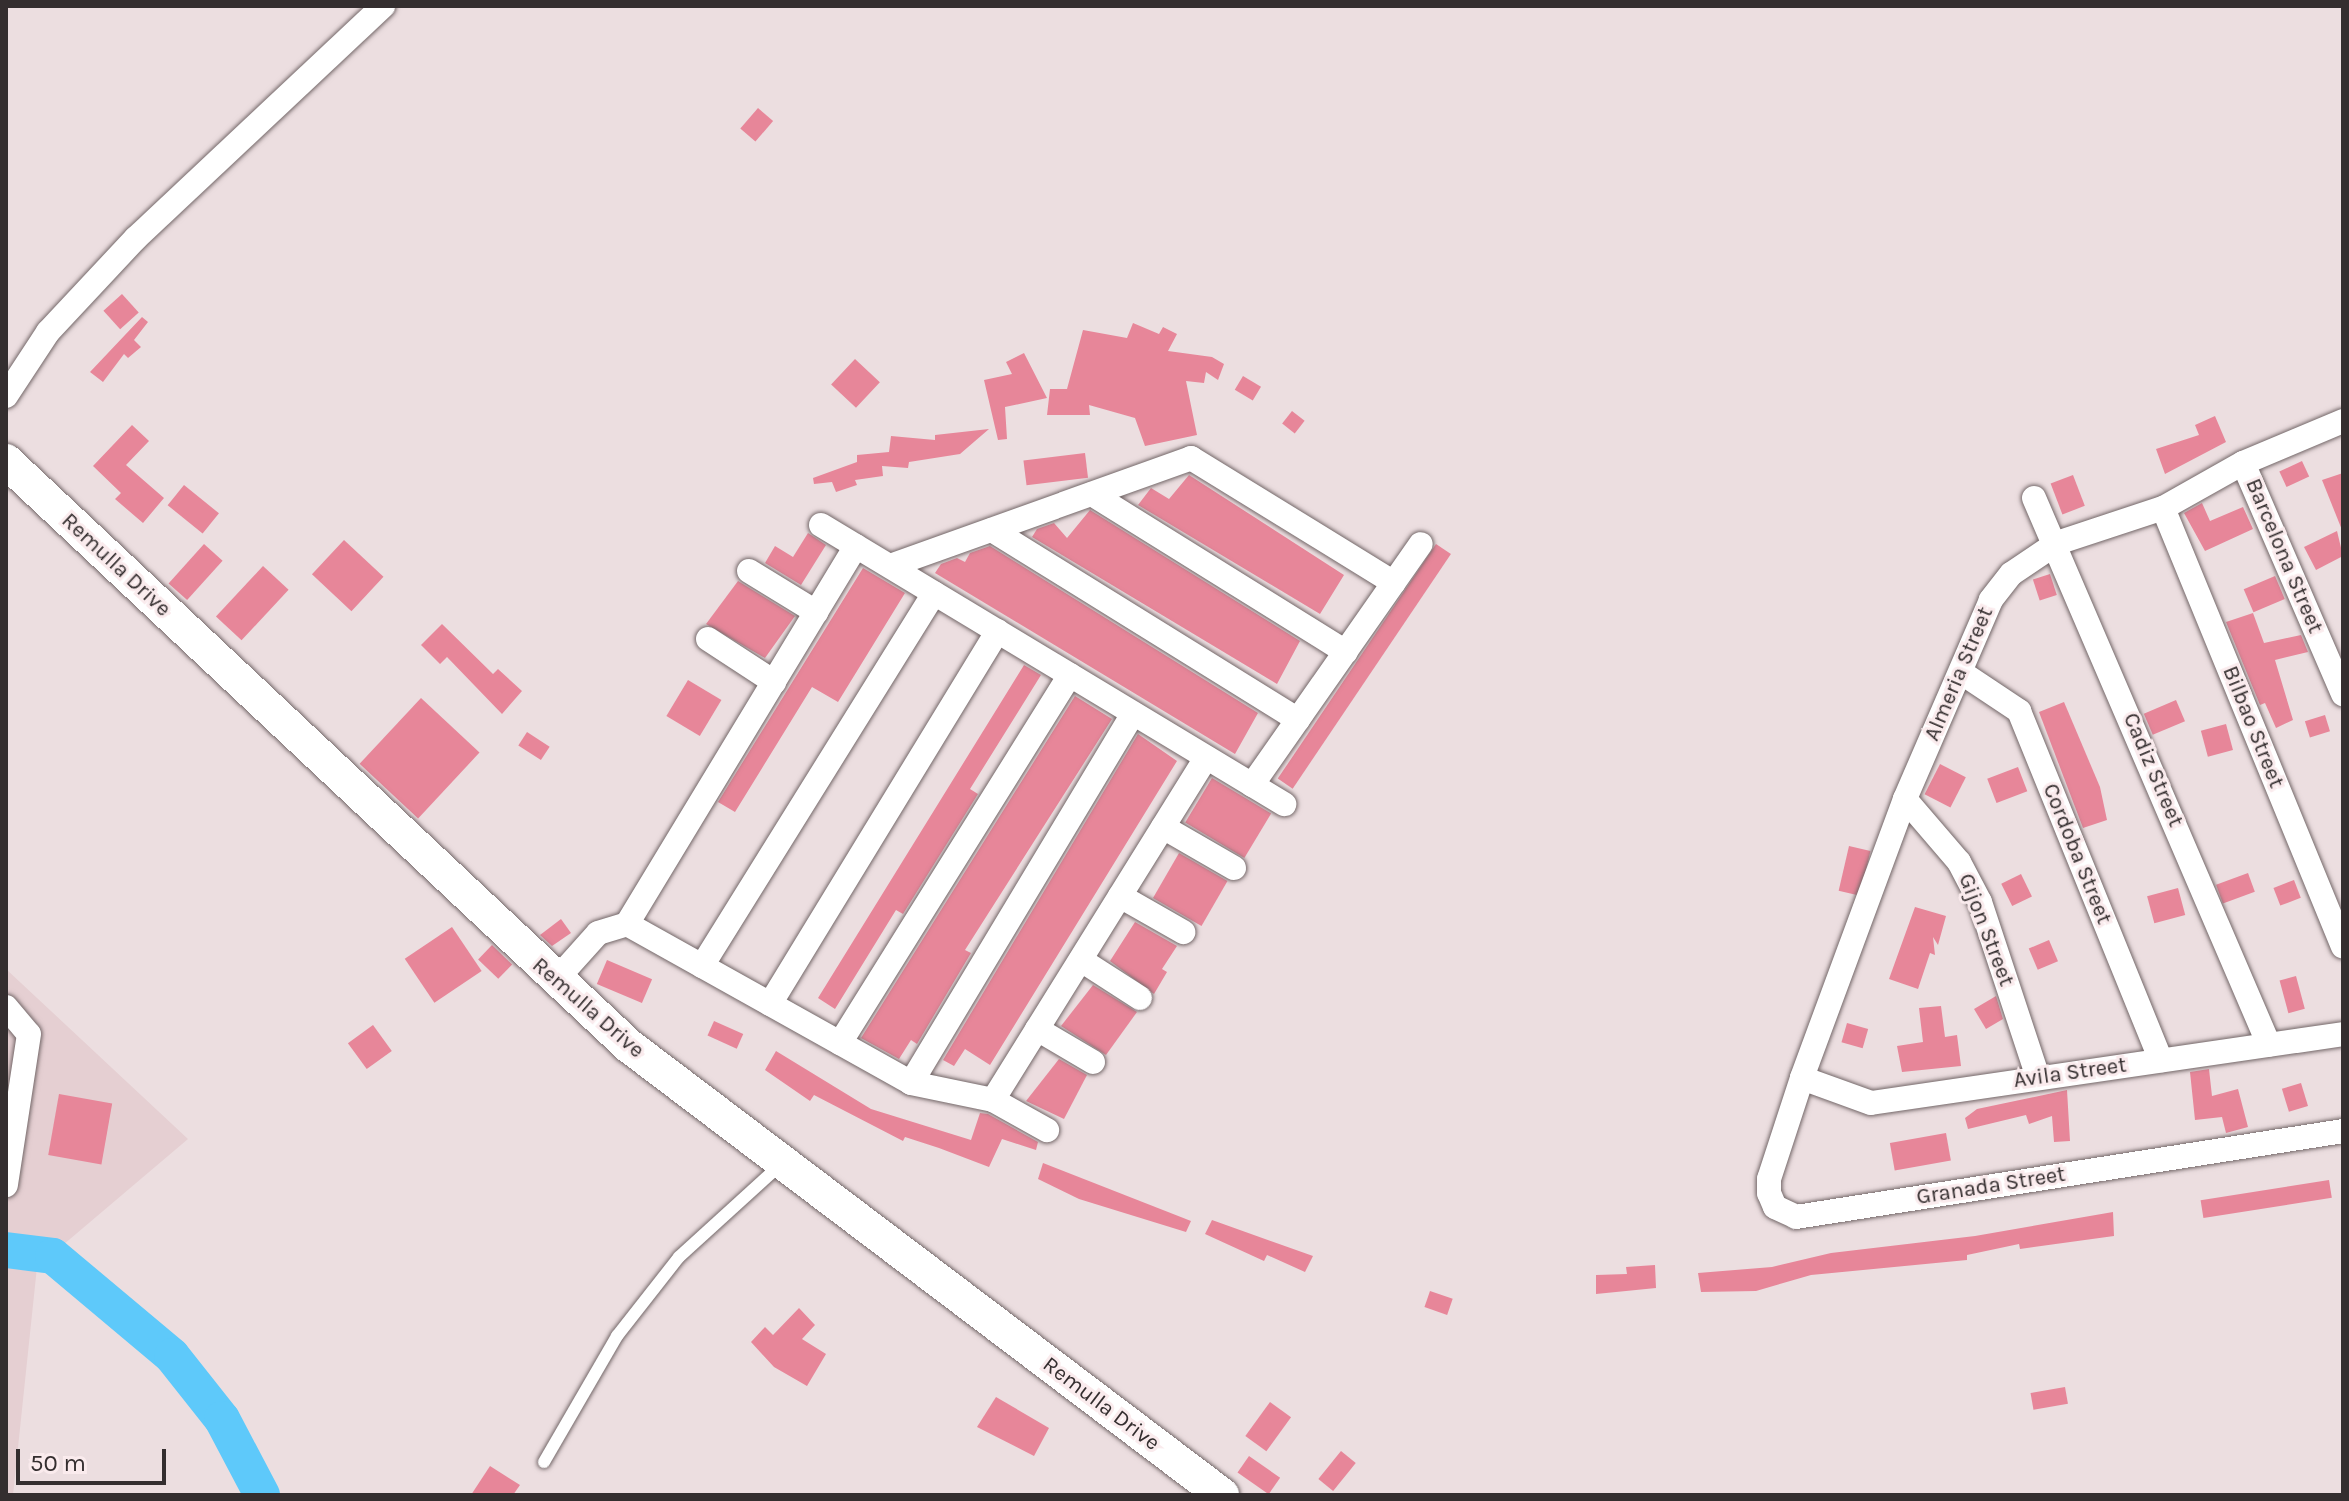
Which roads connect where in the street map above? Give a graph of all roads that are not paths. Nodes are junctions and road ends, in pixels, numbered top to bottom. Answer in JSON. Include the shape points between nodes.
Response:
{"nodes":[{"id":1,"x":383,"y":6,"type":"edge"},
{"id":2,"x":6,"y":396,"type":"edge"},
{"id":3,"x":2343,"y":421,"type":"edge"},
{"id":4,"x":6,"y":461,"type":"edge"},
{"id":5,"x":2243,"y":463,"type":"junction"},
{"id":6,"x":1092,"y":494,"type":"junction"},
{"id":7,"x":2034,"y":498,"type":"dead end"},
{"id":8,"x":2163,"y":508,"type":"junction"},
{"id":9,"x":821,"y":525,"type":"dead end"},
{"id":10,"x":992,"y":530,"type":"junction"},
{"id":11,"x":2057,"y":543,"type":"junction"},
{"id":12,"x":1421,"y":544,"type":"dead end"},
{"id":13,"x":856,"y":546,"type":"junction"},
{"id":14,"x":890,"y":566,"type":"junction"},
{"id":15,"x":749,"y":571,"type":"dead end"},
{"id":16,"x":1394,"y":583,"type":"junction"},
{"id":17,"x":934,"y":593,"type":"junction"},
{"id":18,"x":816,"y":612,"type":"junction"},
{"id":19,"x":998,"y":631,"type":"junction"},
{"id":20,"x":708,"y":639,"type":"dead end"},
{"id":21,"x":1346,"y":652,"type":"junction"},
{"id":22,"x":1962,"y":673,"type":"junction"},
{"id":23,"x":1070,"y":675,"type":"junction"},
{"id":24,"x":774,"y":682,"type":"junction"},
{"id":25,"x":2343,"y":694,"type":"edge"},
{"id":26,"x":1133,"y":713,"type":"junction"},
{"id":27,"x":1298,"y":720,"type":"junction"},
{"id":28,"x":1206,"y":758,"type":"junction"},
{"id":29,"x":1252,"y":785,"type":"junction"},
{"id":30,"x":1905,"y":799,"type":"junction"},
{"id":31,"x":1284,"y":804,"type":"dead end"},
{"id":32,"x":1163,"y":827,"type":"junction"},
{"id":33,"x":1234,"y":868,"type":"dead end"},
{"id":34,"x":1120,"y":896,"type":"junction"},
{"id":35,"x":627,"y":924,"type":"junction"},
{"id":36,"x":1183,"y":932,"type":"dead end"},
{"id":37,"x":2343,"y":946,"type":"edge"},
{"id":38,"x":1081,"y":960,"type":"junction"},
{"id":39,"x":702,"y":966,"type":"junction"},
{"id":40,"x":555,"y":981,"type":"junction"},
{"id":41,"x":1140,"y":998,"type":"dead end"},
{"id":42,"x":770,"y":1004,"type":"junction"},
{"id":43,"x":6,"y":1007,"type":"edge"},
{"id":44,"x":1037,"y":1029,"type":"junction"},
{"id":45,"x":2343,"y":1034,"type":"edge"},
{"id":46,"x":840,"y":1043,"type":"junction"},
{"id":47,"x":2269,"y":1045,"type":"junction"},
{"id":48,"x":2161,"y":1060,"type":"junction"},
{"id":49,"x":1093,"y":1062,"type":"dead end"},
{"id":50,"x":2038,"y":1077,"type":"junction"},
{"id":51,"x":1802,"y":1078,"type":"junction"},
{"id":52,"x":911,"y":1083,"type":"junction"},
{"id":53,"x":993,"y":1100,"type":"junction"},
{"id":54,"x":1047,"y":1130,"type":"dead end"},
{"id":55,"x":2343,"y":1131,"type":"edge"},
{"id":56,"x":782,"y":1163,"type":"junction"},
{"id":57,"x":6,"y":1182,"type":"edge"},
{"id":58,"x":544,"y":1462,"type":"dead end"},
{"id":59,"x":1222,"y":1495,"type":"edge"}],
"edges":[{"from":1,"to":2,"type":"street","via":[[136,238],[48,332]]},
{"from":3,"to":5,"type":"street","name":"Almeria Street"},
{"from":4,"to":40,"type":"main road","name":"Remulla Drive"},
{"from":5,"to":8,"type":"street","name":"Almeria Street"},
{"from":5,"to":25,"type":"street","name":"Barcelona Street"},
{"from":6,"to":10,"type":"street"},
{"from":6,"to":16,"type":"street","via":[[1191,458]]},
{"from":6,"to":21,"type":"street"},
{"from":7,"to":11,"type":"street","name":"Cadiz Street"},
{"from":8,"to":11,"type":"street","name":"Almeria Street"},
{"from":8,"to":37,"type":"street","name":"Bilbao Street"},
{"from":9,"to":13,"type":"street"},
{"from":10,"to":14,"type":"street"},
{"from":10,"to":27,"type":"street"},
{"from":11,"to":22,"type":"street","name":"Almeria Street","via":[[2011,574],[1991,600]]},
{"from":11,"to":47,"type":"street","name":"Cadiz Street"},
{"from":12,"to":16,"type":"street"},
{"from":13,"to":14,"type":"street"},
{"from":13,"to":18,"type":"street"},
{"from":14,"to":17,"type":"street"},
{"from":15,"to":18,"type":"street"},
{"from":16,"to":21,"type":"street"},
{"from":17,"to":19,"type":"street"},
{"from":17,"to":39,"type":"street"},
{"from":18,"to":24,"type":"street"},
{"from":19,"to":23,"type":"street"},
{"from":19,"to":42,"type":"street"},
{"from":20,"to":24,"type":"street"},
{"from":21,"to":27,"type":"street"},
{"from":22,"to":30,"type":"street","name":"Almeria Street"},
{"from":22,"to":48,"type":"street","name":"Cordoba Street","via":[[2019,711]]},
{"from":23,"to":26,"type":"street"},
{"from":23,"to":46,"type":"street"},
{"from":24,"to":35,"type":"street"},
{"from":26,"to":28,"type":"street"},
{"from":26,"to":52,"type":"street"},
{"from":27,"to":29,"type":"street"},
{"from":28,"to":29,"type":"street"},
{"from":28,"to":32,"type":"street"},
{"from":29,"to":31,"type":"street"},
{"from":30,"to":50,"type":"street","name":"Gijon Street","via":[[1959,862],[1980,902]]},
{"from":30,"to":51,"type":"street","name":"Almeria Street"},
{"from":32,"to":33,"type":"street"},
{"from":32,"to":34,"type":"street"},
{"from":34,"to":36,"type":"street"},
{"from":34,"to":38,"type":"street"},
{"from":35,"to":39,"type":"street"},
{"from":35,"to":40,"type":"street","via":[[598,933]]},
{"from":38,"to":41,"type":"street"},
{"from":38,"to":44,"type":"street"},
{"from":39,"to":42,"type":"street"},
{"from":40,"to":56,"type":"main road","name":"Remulla Drive","via":[[629,1046]]},
{"from":42,"to":46,"type":"street"},
{"from":43,"to":57,"type":"street","via":[[29,1034]]},
{"from":44,"to":49,"type":"street"},
{"from":44,"to":53,"type":"street"},
{"from":45,"to":47,"type":"street","name":"Avila Street"},
{"from":46,"to":52,"type":"street"},
{"from":47,"to":48,"type":"street","name":"Avila Street"},
{"from":48,"to":50,"type":"street","name":"Avila Street"},
{"from":50,"to":51,"type":"street","name":"Avila Street","via":[[1871,1103]]},
{"from":51,"to":55,"type":"street","name":"Granada Street","via":[[1769,1179],[1775,1207],[1796,1217]]},
{"from":52,"to":53,"type":"street"},
{"from":53,"to":54,"type":"street"},
{"from":56,"to":58,"type":"lane","via":[[679,1257],[617,1336]]},
{"from":56,"to":59,"type":"main road","name":"Remulla Drive"}]}
